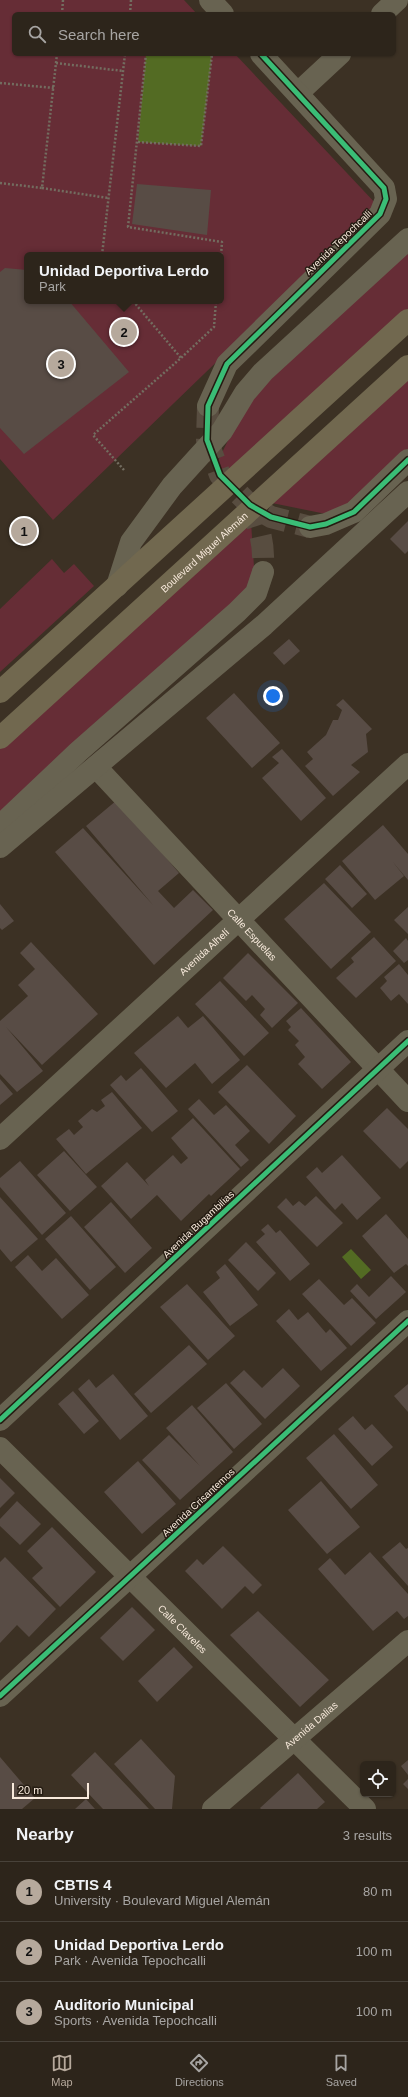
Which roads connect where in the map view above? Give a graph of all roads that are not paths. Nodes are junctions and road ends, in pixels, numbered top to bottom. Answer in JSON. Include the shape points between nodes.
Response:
{"nodes":[{"id":1,"x":210,"y":0,"type":"edge"},
{"id":2,"x":397,"y":0,"type":"edge"},
{"id":3,"x":221,"y":12,"type":"edge"},
{"id":4,"x":384,"y":12,"type":"edge"},
{"id":5,"x":263,"y":56,"type":"edge"},
{"id":6,"x":338,"y":56,"type":"edge"},
{"id":7,"x":298,"y":93,"type":"junction"},
{"id":8,"x":408,"y":240,"type":"edge"},
{"id":9,"x":408,"y":320,"type":"edge"},
{"id":10,"x":408,"y":366,"type":"edge"},
{"id":11,"x":208,"y":406,"type":"tunnel mouth"},
{"id":12,"x":408,"y":460,"type":"edge"},
{"id":13,"x":408,"y":492,"type":"edge"},
{"id":14,"x":310,"y":527,"type":"tunnel mouth"},
{"id":15,"x":263,"y":572,"type":"tunnel mouth"},
{"id":16,"x":117,"y":586,"type":"junction"},
{"id":17,"x":0,"y":692,"type":"edge"},
{"id":18,"x":0,"y":738,"type":"edge"},
{"id":19,"x":408,"y":764,"type":"edge"},
{"id":20,"x":96,"y":767,"type":"junction"},
{"id":21,"x":0,"y":826,"type":"edge"},
{"id":22,"x":0,"y":847,"type":"edge"},
{"id":23,"x":239,"y":920,"type":"junction"},
{"id":24,"x":408,"y":1041,"type":"edge"},
{"id":25,"x":378,"y":1068,"type":"junction"},
{"id":26,"x":408,"y":1102,"type":"edge"},
{"id":27,"x":0,"y":1139,"type":"edge"},
{"id":28,"x":408,"y":1321,"type":"edge"},
{"id":29,"x":0,"y":1420,"type":"edge"},
{"id":30,"x":0,"y":1448,"type":"edge"},
{"id":31,"x":130,"y":1577,"type":"junction"},
{"id":32,"x":408,"y":1641,"type":"edge"},
{"id":33,"x":0,"y":1696,"type":"edge"},
{"id":34,"x":294,"y":1739,"type":"junction"},
{"id":35,"x":213,"y":1809,"type":"edge"},
{"id":36,"x":365,"y":1809,"type":"edge"}],
"edges":[{"from":1,"to":3,"type":"street"},
{"from":2,"to":4,"type":"street"},
{"from":5,"to":7,"type":"street","name":"Avenida Tepochcalli"},
{"from":6,"to":7,"type":"street"},
{"from":7,"to":11,"type":"street","name":"Avenida Tepochcalli","via":[[384,188],[386,199],[380,214],[227,364]]},
{"from":8,"to":16,"type":"street","via":[[263,372],[245,393],[222,431],[172,486],[131,542]]},
{"from":9,"to":16,"type":"main road"},
{"from":10,"to":18,"type":"main road","name":"Boulevard Miguel Alemán"},
{"from":12,"to":14,"type":"street","via":[[354,512],[326,524]]},
{"from":13,"to":20,"type":"street","via":[[264,625]]},
{"from":15,"to":21,"type":"street","via":[[256,593],[237,612],[78,752]]},
{"from":16,"to":17,"type":"main road"},
{"from":19,"to":23,"type":"street","name":"Avenida Alhelí"},
{"from":20,"to":22,"type":"street"},
{"from":20,"to":23,"type":"street","name":"Calle Espuelas"},
{"from":23,"to":25,"type":"street","name":"Calle Espuelas"},
{"from":23,"to":27,"type":"street","name":"Avenida Alhelí"},
{"from":24,"to":25,"type":"street","name":"Avenida Bugambilias"},
{"from":25,"to":26,"type":"street","name":"Calle Espuelas"},
{"from":25,"to":29,"type":"street","name":"Avenida Bugambilias"},
{"from":28,"to":31,"type":"street","name":"Avenida Crisantemos"},
{"from":30,"to":31,"type":"street","name":"Calle Claveles"},
{"from":31,"to":33,"type":"street","name":"Avenida Crisantemos"},
{"from":31,"to":34,"type":"street","name":"Calle Claveles"},
{"from":32,"to":34,"type":"street","name":"Avenida Dalias"},
{"from":34,"to":35,"type":"street","name":"Avenida Dalias"},
{"from":34,"to":36,"type":"street","name":"Calle Claveles"}]}
